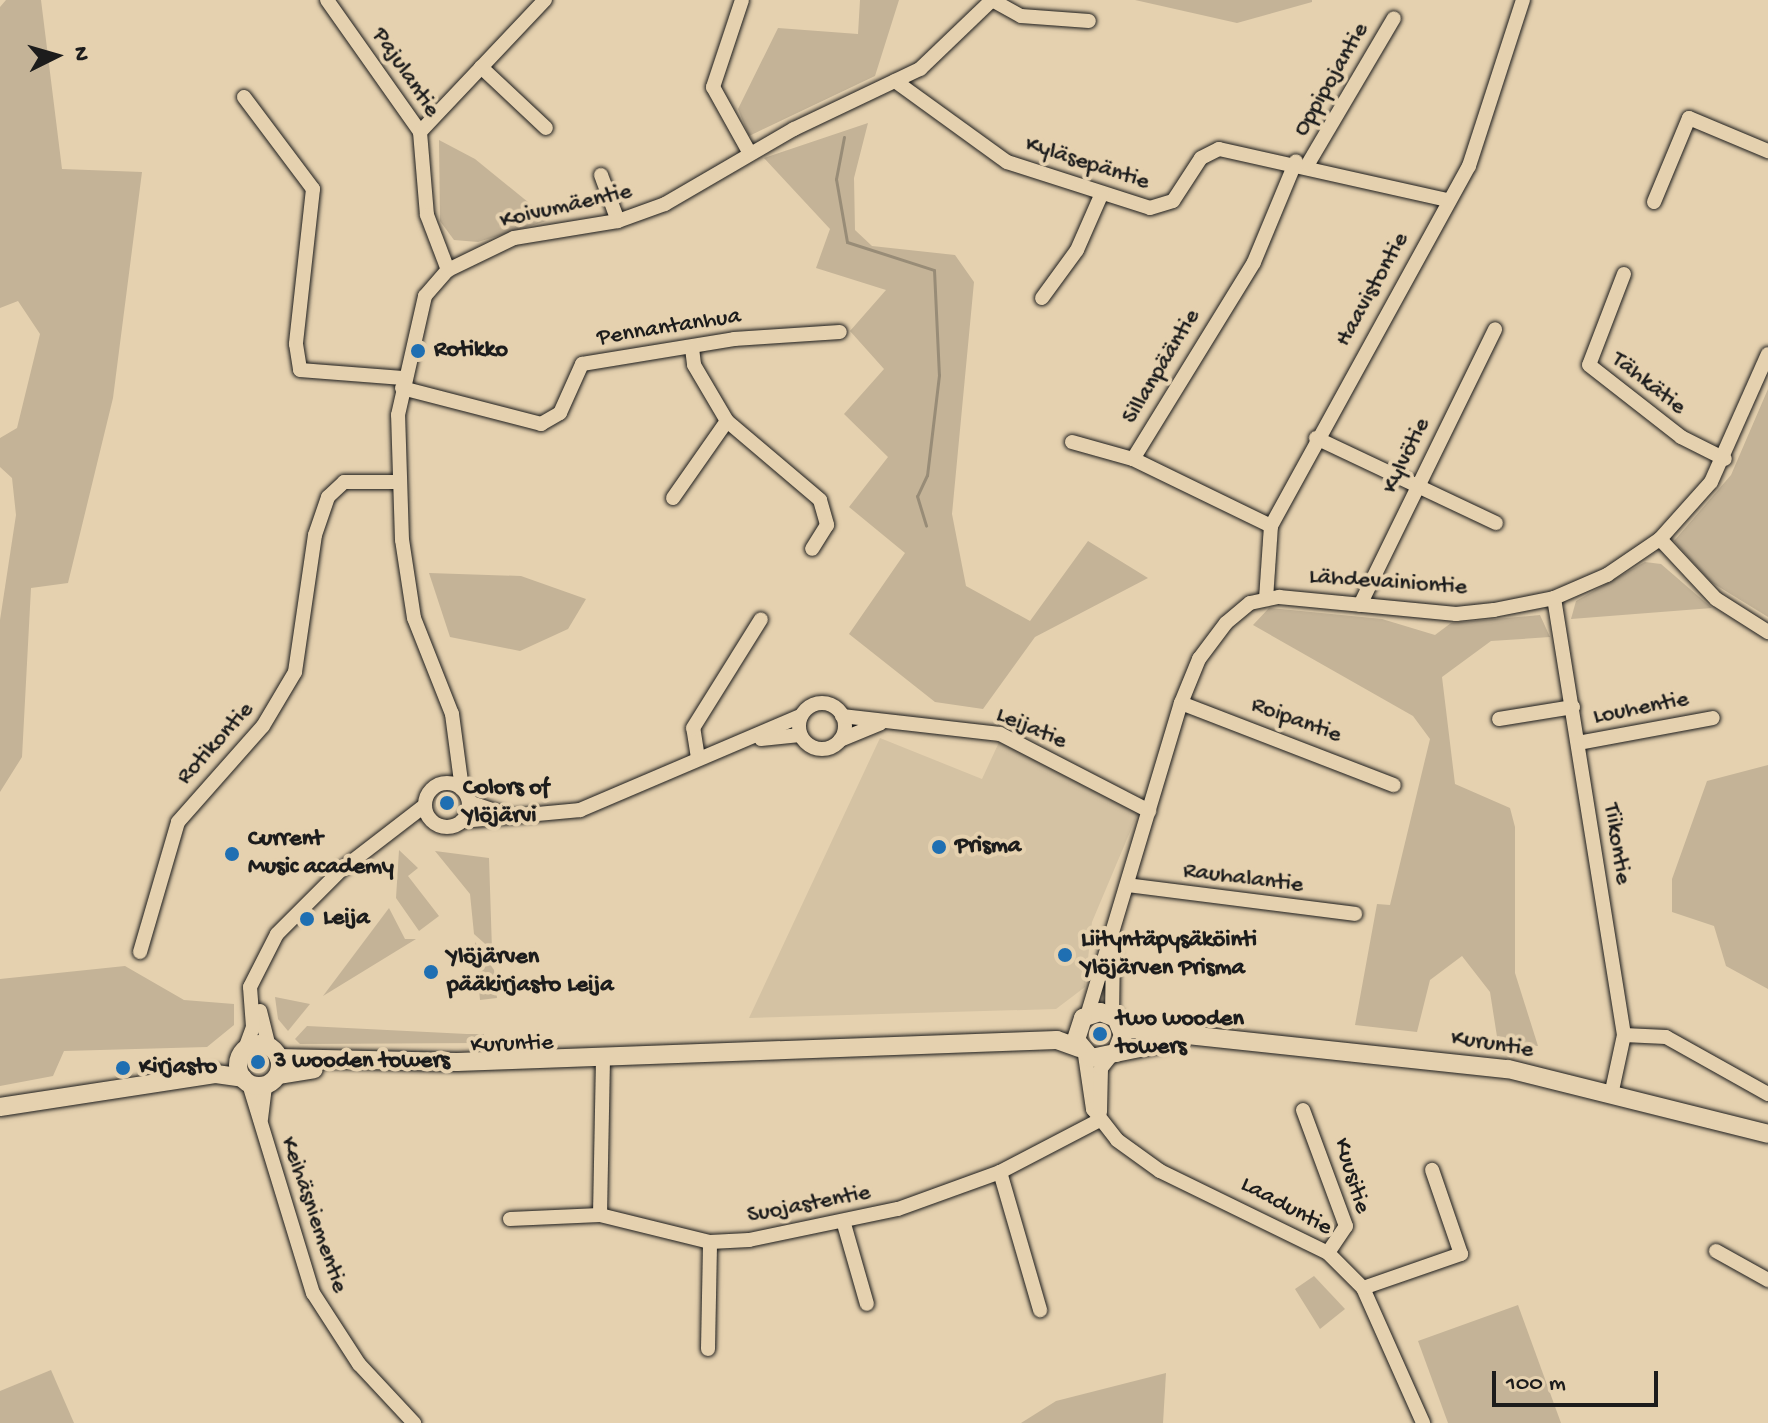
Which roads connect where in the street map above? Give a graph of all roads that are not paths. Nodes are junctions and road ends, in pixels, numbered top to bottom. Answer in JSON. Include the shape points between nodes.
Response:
{"nodes":[{"id":1,"x":545,"y":0,"type":"edge"},
{"id":2,"x":742,"y":0,"type":"edge"},
{"id":3,"x":992,"y":0,"type":"edge"},
{"id":4,"x":1523,"y":0,"type":"edge"},
{"id":5,"x":331,"y":1,"type":"edge"},
{"id":6,"x":1394,"y":18,"type":"dead end"},
{"id":7,"x":1089,"y":21,"type":"dead end"},
{"id":8,"x":481,"y":67,"type":"junction"},
{"id":9,"x":895,"y":81,"type":"junction"},
{"id":10,"x":244,"y":97,"type":"dead end"},
{"id":11,"x":546,"y":128,"type":"dead end"},
{"id":12,"x":420,"y":132,"type":"junction"},
{"id":13,"x":1768,"y":151,"type":"edge"},
{"id":14,"x":749,"y":152,"type":"junction"},
{"id":15,"x":1302,"y":162,"type":"junction"},
{"id":16,"x":601,"y":175,"type":"dead end"},
{"id":17,"x":1102,"y":193,"type":"junction"},
{"id":18,"x":1448,"y":200,"type":"junction"},
{"id":19,"x":1654,"y":202,"type":"dead end"},
{"id":20,"x":618,"y":221,"type":"junction"},
{"id":21,"x":448,"y":270,"type":"junction"},
{"id":22,"x":1624,"y":274,"type":"dead end"},
{"id":23,"x":1042,"y":298,"type":"dead end"},
{"id":24,"x":1495,"y":329,"type":"dead end"},
{"id":25,"x":840,"y":332,"type":"dead end"},
{"id":26,"x":692,"y":348,"type":"junction"},
{"id":27,"x":1768,"y":354,"type":"edge"},
{"id":28,"x":402,"y":383,"type":"junction"},
{"id":29,"x":727,"y":421,"type":"junction"},
{"id":30,"x":1316,"y":438,"type":"junction"},
{"id":31,"x":1072,"y":442,"type":"dead end"},
{"id":32,"x":1133,"y":459,"type":"junction"},
{"id":33,"x":1725,"y":459,"type":"junction"},
{"id":34,"x":398,"y":482,"type":"junction"},
{"id":35,"x":1417,"y":484,"type":"junction"},
{"id":36,"x":673,"y":498,"type":"dead end"},
{"id":37,"x":1496,"y":523,"type":"dead end"},
{"id":38,"x":1271,"y":526,"type":"junction"},
{"id":39,"x":1660,"y":539,"type":"junction"},
{"id":40,"x":812,"y":549,"type":"dead end"},
{"id":41,"x":1554,"y":598,"type":"junction"},
{"id":42,"x":1266,"y":599,"type":"junction"},
{"id":43,"x":1360,"y":605,"type":"junction"},
{"id":44,"x":761,"y":619,"type":"dead end"},
{"id":45,"x":1768,"y":632,"type":"edge"},
{"id":46,"x":1181,"y":703,"type":"junction"},
{"id":47,"x":1573,"y":707,"type":"junction"},
{"id":48,"x":800,"y":716,"type":"junction"},
{"id":49,"x":842,"y":716,"type":"junction"},
{"id":50,"x":1713,"y":718,"type":"dead end"},
{"id":51,"x":1499,"y":719,"type":"dead end"},
{"id":52,"x":886,"y":722,"type":"junction"},
{"id":53,"x":800,"y":735,"type":"junction"},
{"id":54,"x":749,"y":740,"type":"junction"},
{"id":55,"x":840,"y":740,"type":"junction"},
{"id":56,"x":1578,"y":743,"type":"junction"},
{"id":57,"x":456,"y":750,"type":"junction"},
{"id":58,"x":698,"y":758,"type":"junction"},
{"id":59,"x":444,"y":783,"type":"junction"},
{"id":60,"x":1394,"y":785,"type":"dead end"},
{"id":61,"x":465,"y":796,"type":"junction"},
{"id":62,"x":424,"y":806,"type":"junction"},
{"id":63,"x":1149,"y":811,"type":"junction"},
{"id":64,"x":511,"y":817,"type":"junction"},
{"id":65,"x":462,"y":821,"type":"junction"},
{"id":66,"x":432,"y":822,"type":"junction"},
{"id":67,"x":394,"y":835,"type":"junction"},
{"id":68,"x":1127,"y":885,"type":"junction"},
{"id":69,"x":1355,"y":914,"type":"dead end"},
{"id":70,"x":1113,"y":940,"type":"junction"},
{"id":71,"x":140,"y":952,"type":"dead end"},
{"id":72,"x":261,"y":963,"type":"junction"},
{"id":73,"x":1085,"y":1017,"type":"junction"},
{"id":74,"x":1117,"y":1022,"type":"junction"},
{"id":75,"x":1624,"y":1035,"type":"junction"},
{"id":76,"x":1202,"y":1037,"type":"junction"},
{"id":77,"x":924,"y":1043,"type":"junction"},
{"id":78,"x":1082,"y":1051,"type":"junction"},
{"id":79,"x":243,"y":1052,"type":"junction"},
{"id":80,"x":1113,"y":1055,"type":"junction"},
{"id":81,"x":603,"y":1058,"type":"junction"},
{"id":82,"x":264,"y":1071,"type":"junction"},
{"id":83,"x":133,"y":1085,"type":"junction"},
{"id":84,"x":1768,"y":1094,"type":"edge"},
{"id":85,"x":1611,"y":1095,"type":"junction"},
{"id":86,"x":0,"y":1107,"type":"edge"},
{"id":87,"x":1303,"y":1110,"type":"dead end"},
{"id":88,"x":1100,"y":1120,"type":"junction"},
{"id":89,"x":1768,"y":1134,"type":"edge"},
{"id":90,"x":1432,"y":1170,"type":"dead end"},
{"id":91,"x":1000,"y":1172,"type":"junction"},
{"id":92,"x":600,"y":1215,"type":"junction"},
{"id":93,"x":510,"y":1219,"type":"dead end"},
{"id":94,"x":844,"y":1224,"type":"junction"},
{"id":95,"x":710,"y":1242,"type":"junction"},
{"id":96,"x":1716,"y":1251,"type":"dead end"},
{"id":97,"x":1328,"y":1253,"type":"junction"},
{"id":98,"x":1768,"y":1280,"type":"edge"},
{"id":99,"x":1363,"y":1288,"type":"junction"},
{"id":100,"x":867,"y":1304,"type":"dead end"},
{"id":101,"x":1040,"y":1310,"type":"dead end"},
{"id":102,"x":708,"y":1349,"type":"dead end"},
{"id":103,"x":414,"y":1423,"type":"edge"},
{"id":104,"x":1423,"y":1423,"type":"edge"}],
"edges":[{"from":1,"to":8,"type":"street"},
{"from":2,"to":14,"type":"street","via":[[713,87]]},
{"from":3,"to":7,"type":"street","via":[[1021,16]]},
{"from":3,"to":9,"type":"street","name":"Koivumäentie","via":[[945,51]]},
{"from":4,"to":18,"type":"street","name":"Haavistontie","via":[[1469,166]]},
{"from":5,"to":12,"type":"street","name":"Pajulantie"},
{"from":6,"to":15,"type":"street","name":"Oppipojantie"},
{"from":8,"to":11,"type":"street"},
{"from":8,"to":12,"type":"street"},
{"from":9,"to":14,"type":"street","name":"Koivumäentie"},
{"from":9,"to":17,"type":"street","name":"Kyläsepäntie","via":[[1007,162]]},
{"from":10,"to":28,"type":"street","via":[[313,189],[296,344],[300,370]]},
{"from":12,"to":21,"type":"street","name":"Pajulantie","via":[[427,215]]},
{"from":13,"to":19,"type":"street","via":[[1689,118]]},
{"from":14,"to":20,"type":"street","name":"Koivumäentie","via":[[665,204]]},
{"from":15,"to":17,"type":"street","name":"Kyläsepäntie","via":[[1210,151],[1159,210]]},
{"from":15,"to":18,"type":"street","name":"Kyläsepäntie"},
{"from":15,"to":32,"type":"street","name":"Sillanpääntie","via":[[1254,262]]},
{"from":16,"to":20,"type":"street"},
{"from":17,"to":23,"type":"street","via":[[1077,250]]},
{"from":18,"to":30,"type":"street","name":"Haavistontie"},
{"from":20,"to":21,"type":"street","name":"Koivumäentie","via":[[514,238]]},
{"from":21,"to":28,"type":"street","name":"Koivumäentie","via":[[425,296]]},
{"from":22,"to":33,"type":"street","name":"Tähkätie","via":[[1589,365],[1681,437]]},
{"from":24,"to":35,"type":"street","name":"Kylvötie"},
{"from":25,"to":26,"type":"street","name":"Pennantanhua"},
{"from":26,"to":28,"type":"street","name":"Pennantanhua","via":[[582,364],[560,413],[541,424]]},
{"from":26,"to":29,"type":"street","via":[[694,365]]},
{"from":27,"to":33,"type":"street","name":"Lähdevainiontie"},
{"from":28,"to":34,"type":"street","name":"Koivumäentie"},
{"from":29,"to":36,"type":"street"},
{"from":29,"to":40,"type":"street","via":[[820,500],[827,525]]},
{"from":30,"to":35,"type":"street"},
{"from":30,"to":38,"type":"street","name":"Haavistontie"},
{"from":31,"to":32,"type":"street"},
{"from":32,"to":38,"type":"street","name":"Sillanpääntie"},
{"from":33,"to":39,"type":"street","name":"Lähdevainiontie"},
{"from":34,"to":57,"type":"street","name":"Koivumäentie","via":[[414,618],[442,683]]},
{"from":34,"to":71,"type":"street","name":"Rotikontie","via":[[344,482],[328,497],[315,535],[295,672],[263,726],[178,822]]},
{"from":35,"to":37,"type":"street"},
{"from":35,"to":43,"type":"street","name":"Kylvötie"},
{"from":38,"to":42,"type":"street","name":"Haavistontie"},
{"from":39,"to":41,"type":"street","name":"Lähdevainiontie","via":[[1607,575]]},
{"from":39,"to":45,"type":"street","via":[[1716,599]]},
{"from":41,"to":43,"type":"street","name":"Lähdevainiontie","via":[[1456,614]]},
{"from":41,"to":47,"type":"street","name":"Tiikontie"},
{"from":42,"to":43,"type":"street","name":"Lähdevainiontie"},
{"from":42,"to":46,"type":"street","via":[[1250,603],[1214,636]]},
{"from":44,"to":58,"type":"street","via":[[693,728]]},
{"from":46,"to":60,"type":"street","name":"Roipantie"},
{"from":46,"to":63,"type":"street"},
{"from":47,"to":51,"type":"street"},
{"from":47,"to":56,"type":"street","name":"Tiikontie"},
{"from":48,"to":49,"type":"street","name":"Leijatie","via":[[824,703]]},
{"from":48,"to":53,"type":"street"},
{"from":48,"to":54,"type":"street","name":"Leijatie"},
{"from":49,"to":52,"type":"street","name":"Leijatie"},
{"from":49,"to":55,"type":"street"},
{"from":50,"to":56,"type":"street","name":"Louhentie"},
{"from":52,"to":55,"type":"street","name":"Leijatie"},
{"from":52,"to":63,"type":"street","name":"Leijatie","via":[[1000,734]]},
{"from":53,"to":54,"type":"street","name":"Leijatie"},
{"from":53,"to":55,"type":"street","name":"Leijatie","via":[[824,749]]},
{"from":54,"to":58,"type":"street","name":"Leijatie"},
{"from":56,"to":75,"type":"street","name":"Tiikontie"},
{"from":57,"to":59,"type":"street"},
{"from":57,"to":61,"type":"street","name":"Koivumäentie"},
{"from":58,"to":64,"type":"street","name":"Leijatie","via":[[580,810]]},
{"from":59,"to":61,"type":"street"},
{"from":59,"to":62,"type":"street"},
{"from":61,"to":64,"type":"street","name":"Leijatie"},
{"from":61,"to":65,"type":"street"},
{"from":62,"to":66,"type":"street"},
{"from":62,"to":67,"type":"street"},
{"from":63,"to":68,"type":"street"},
{"from":64,"to":65,"type":"street","name":"Leijatie"},
{"from":65,"to":66,"type":"street","via":[[444,827]]},
{"from":66,"to":67,"type":"street"},
{"from":67,"to":72,"type":"street","via":[[315,893]]},
{"from":68,"to":69,"type":"street","name":"Rauhalantie"},
{"from":68,"to":70,"type":"street"},
{"from":70,"to":73,"type":"street"},
{"from":70,"to":74,"type":"street"},
{"from":72,"to":79,"type":"street","via":[[250,987],[253,1027]]},
{"from":72,"to":82,"type":"street"},
{"from":73,"to":74,"type":"main road","name":"Kuruntie"},
{"from":73,"to":77,"type":"main road","name":"Kuruntie"},
{"from":73,"to":78,"type":"main road"},
{"from":74,"to":76,"type":"main road","name":"Kuruntie"},
{"from":74,"to":80,"type":"main road"},
{"from":75,"to":84,"type":"street","via":[[1666,1037]]},
{"from":75,"to":85,"type":"street","name":"Tiikontie"},
{"from":76,"to":80,"type":"main road","name":"Kuruntie"},
{"from":76,"to":85,"type":"main road","name":"Kuruntie","via":[[1508,1069]]},
{"from":77,"to":78,"type":"main road","name":"Kuruntie","via":[[1057,1040]]},
{"from":77,"to":81,"type":"main road","name":"Kuruntie"},
{"from":78,"to":80,"type":"main road","name":"Kuruntie"},
{"from":78,"to":88,"type":"street"},
{"from":79,"to":82,"type":"main road"},
{"from":79,"to":82,"type":"main road","name":"Kuruntie"},
{"from":79,"to":83,"type":"main road","name":"Kuruntie"},
{"from":80,"to":88,"type":"street","via":[[1101,1068]]},
{"from":81,"to":82,"type":"main road","name":"Kuruntie"},
{"from":81,"to":92,"type":"street"},
{"from":82,"to":83,"type":"main road","name":"Kuruntie"},
{"from":82,"to":103,"type":"street","name":"Keihäsniementie","via":[[261,1132],[313,1293],[359,1364]]},
{"from":83,"to":86,"type":"main road","name":"Kuruntie"},
{"from":85,"to":89,"type":"main road","name":"Kuruntie"},
{"from":87,"to":97,"type":"street","name":"Kuusitie","via":[[1346,1226]]},
{"from":88,"to":91,"type":"street","name":"Suojastentie"},
{"from":88,"to":97,"type":"street","name":"Laaduntie","via":[[1160,1171]]},
{"from":90,"to":99,"type":"street","via":[[1461,1254]]},
{"from":91,"to":94,"type":"street","name":"Suojastentie"},
{"from":91,"to":101,"type":"street"},
{"from":92,"to":93,"type":"street","name":"Suojastentie"},
{"from":92,"to":95,"type":"street","name":"Suojastentie"},
{"from":94,"to":95,"type":"street","name":"Suojastentie"},
{"from":94,"to":100,"type":"street"},
{"from":95,"to":102,"type":"street"},
{"from":96,"to":98,"type":"street"},
{"from":97,"to":99,"type":"street","name":"Laaduntie"},
{"from":99,"to":104,"type":"street","name":"Laaduntie"}]}
